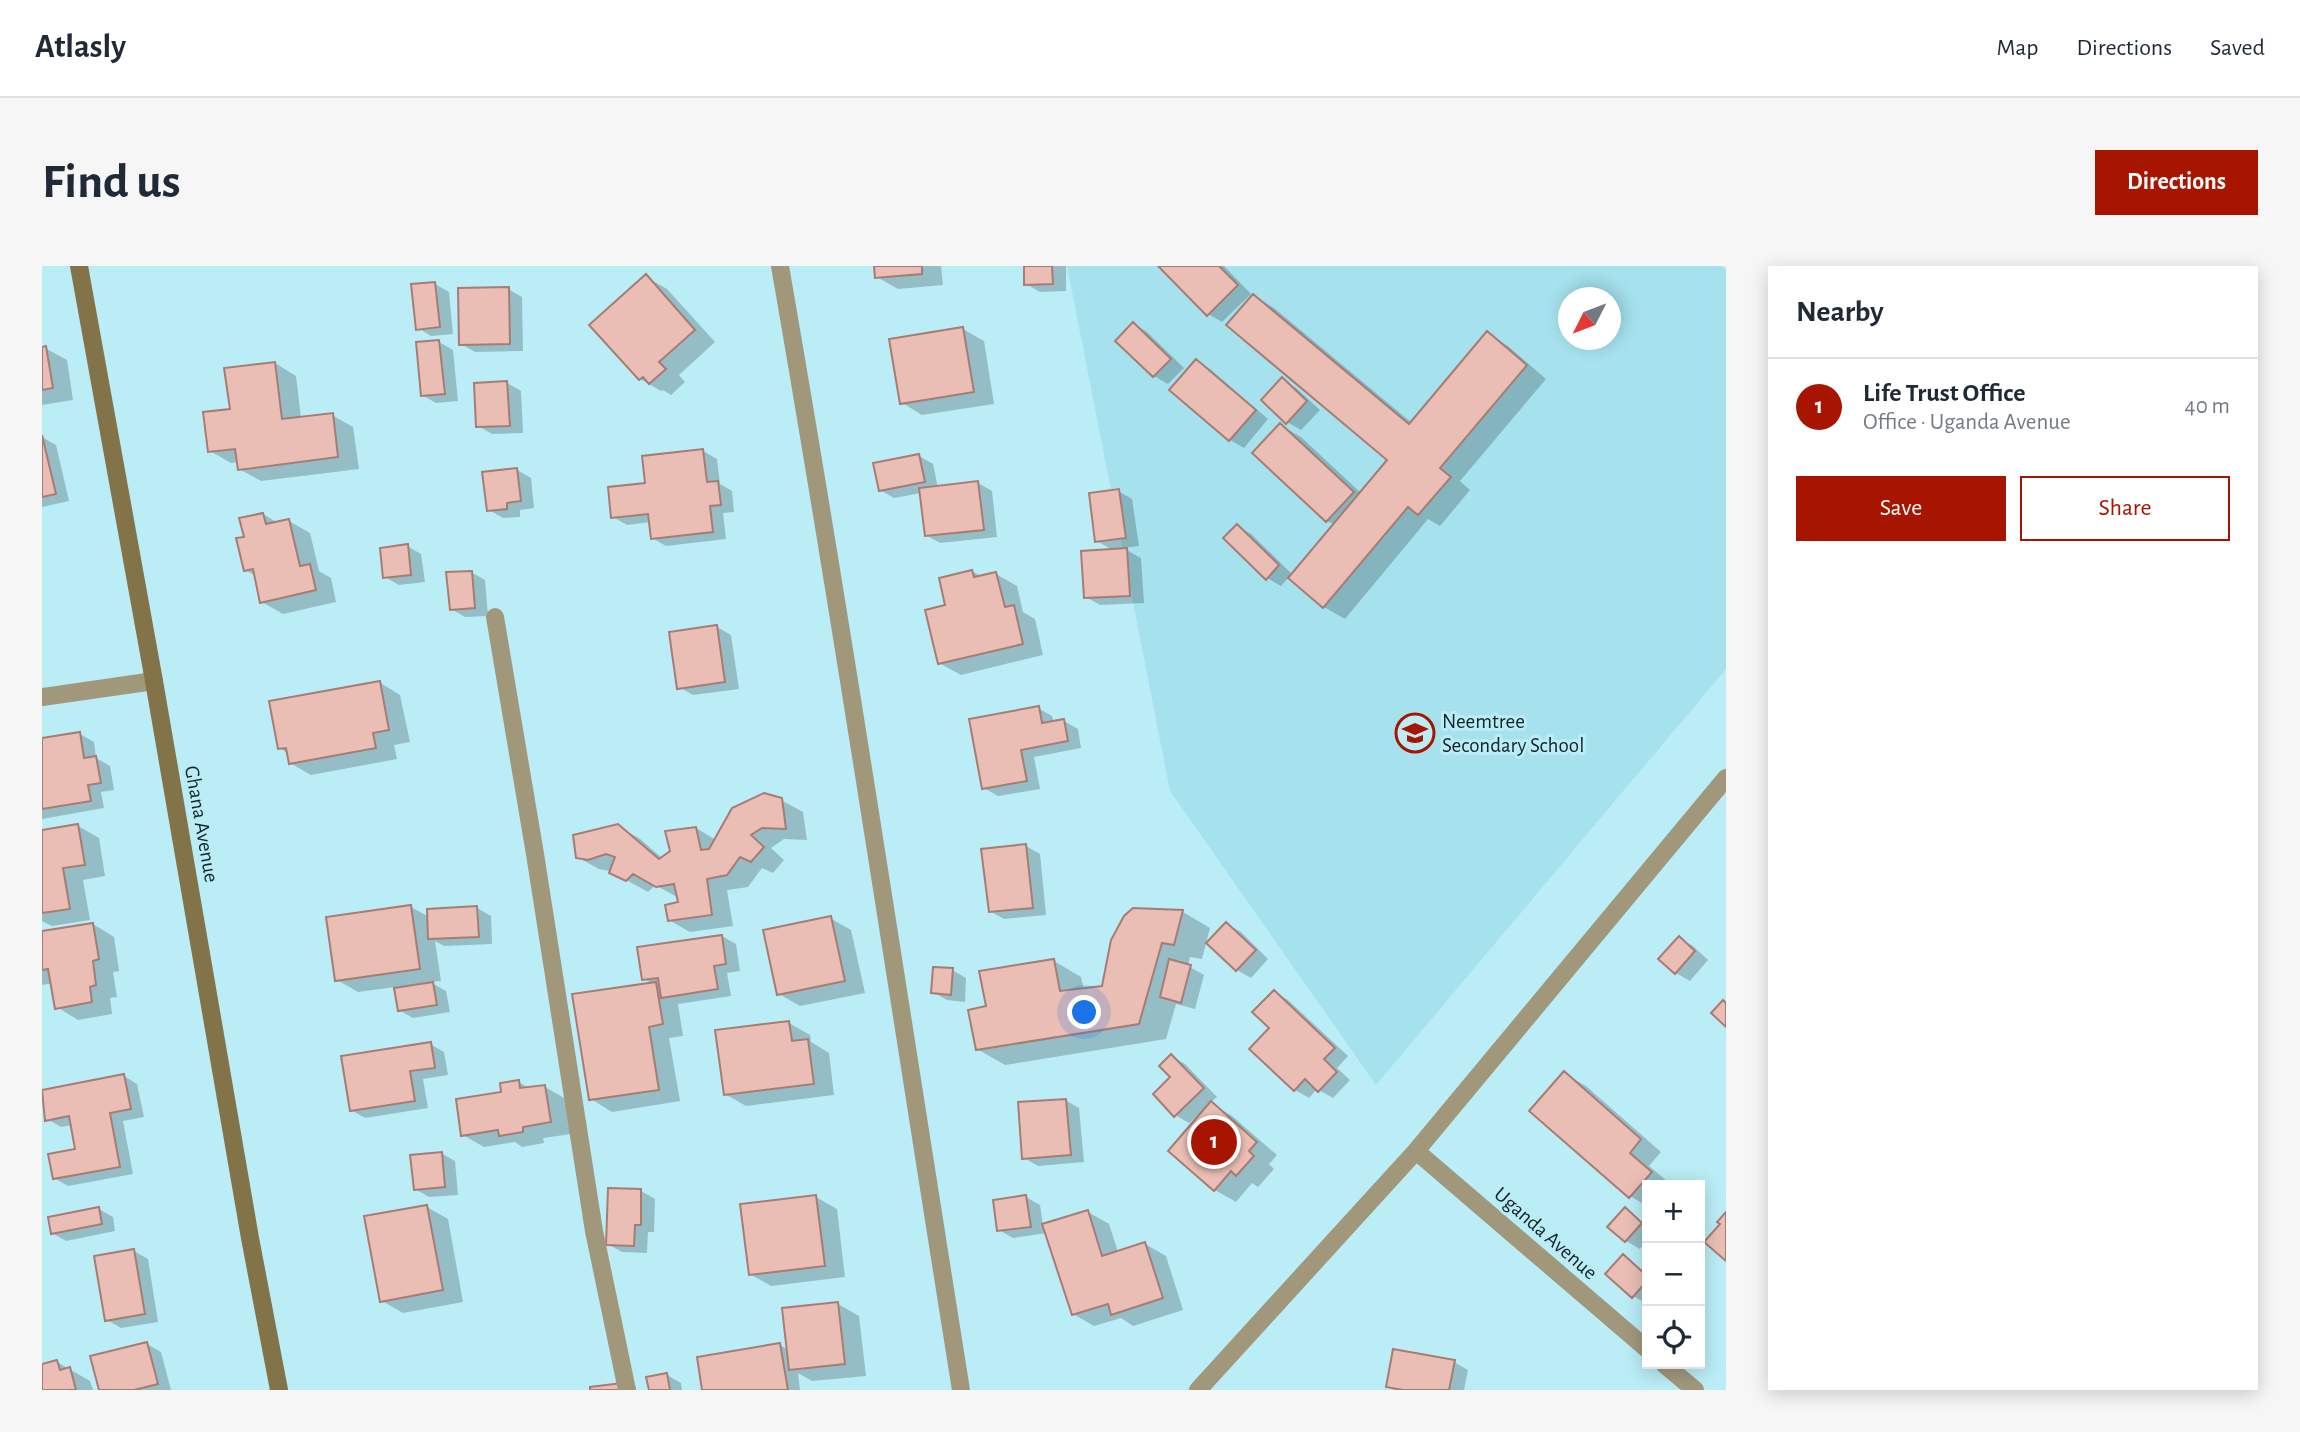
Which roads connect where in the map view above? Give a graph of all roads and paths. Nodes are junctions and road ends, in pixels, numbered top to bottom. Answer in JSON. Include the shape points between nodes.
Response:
{"nodes":[{"id":1,"x":79,"y":266,"type":"edge"},
{"id":2,"x":780,"y":266,"type":"edge"},
{"id":3,"x":495,"y":617,"type":"dead end"},
{"id":4,"x":154,"y":681,"type":"junction"},
{"id":5,"x":42,"y":697,"type":"edge"},
{"id":6,"x":1726,"y":778,"type":"edge"},
{"id":7,"x":1416,"y":1151,"type":"junction"},
{"id":8,"x":1642,"y":1345,"type":"edge"},
{"id":9,"x":1670,"y":1369,"type":"edge"},
{"id":10,"x":279,"y":1390,"type":"edge"},
{"id":11,"x":627,"y":1390,"type":"edge"},
{"id":12,"x":961,"y":1390,"type":"edge"},
{"id":13,"x":1198,"y":1390,"type":"edge"},
{"id":14,"x":1695,"y":1390,"type":"edge"}],
"edges":[{"from":1,"to":4,"type":"main road","name":"Ghana Avenue"},
{"from":2,"to":12,"type":"street","via":[[828,538]]},
{"from":3,"to":11,"type":"street","via":[[594,1231]]},
{"from":4,"to":5,"type":"street"},
{"from":4,"to":10,"type":"main road","name":"Ghana Avenue"},
{"from":6,"to":7,"type":"street"},
{"from":7,"to":8,"type":"street","name":"Uganda Avenue"},
{"from":7,"to":13,"type":"street"},
{"from":9,"to":14,"type":"street"}]}
